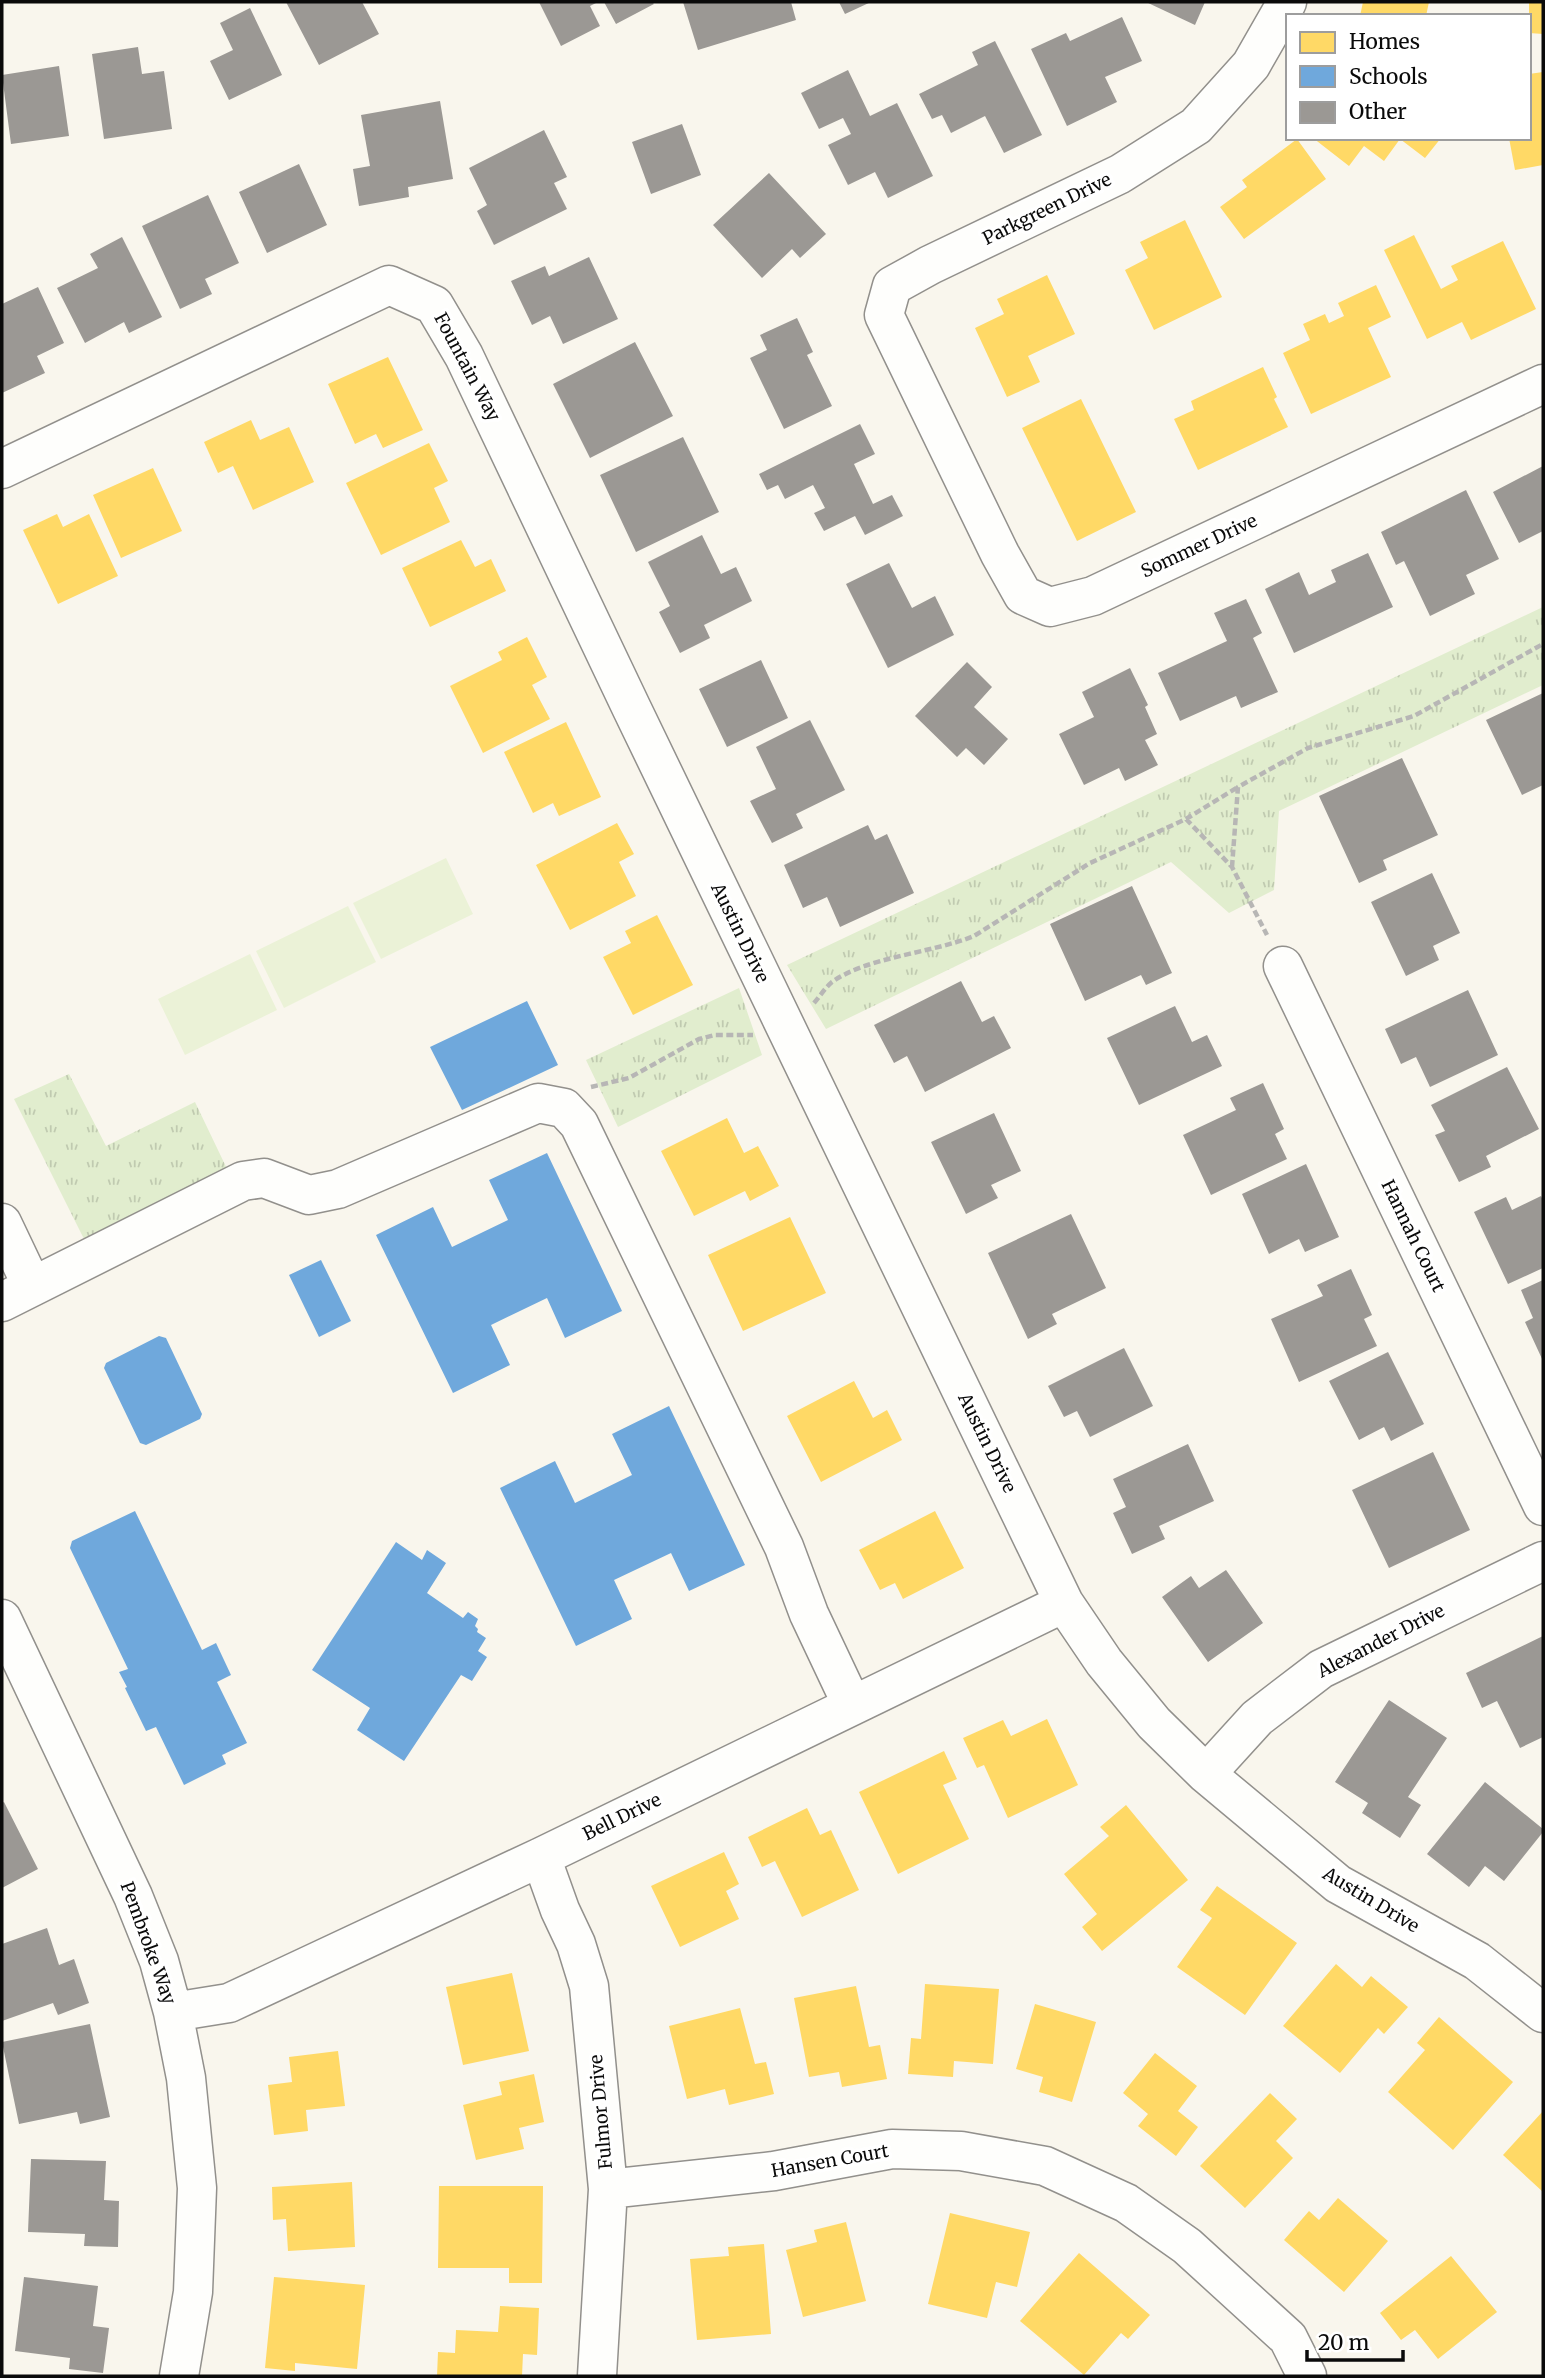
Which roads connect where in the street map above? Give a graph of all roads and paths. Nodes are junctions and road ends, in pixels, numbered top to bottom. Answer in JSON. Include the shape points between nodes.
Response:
{"nodes":[{"id":1,"x":1287,"y":2,"type":"edge"},
{"id":2,"x":1543,"y":384,"type":"edge"},
{"id":3,"x":939,"y":425,"type":"joint"},
{"id":4,"x":2,"y":469,"type":"edge"},
{"id":5,"x":1543,"y":644,"type":"edge"},
{"id":6,"x":632,"y":709,"type":"joint"},
{"id":7,"x":1238,"y":787,"type":"junction"},
{"id":8,"x":1186,"y":819,"type":"junction"},
{"id":9,"x":1232,"y":867,"type":"junction"},
{"id":10,"x":1283,"y":966,"type":"joint"},
{"id":11,"x":812,"y":1006,"type":"dead end"},
{"id":12,"x":754,"y":1035,"type":"dead end"},
{"id":13,"x":588,"y":1088,"type":"dead end"},
{"id":14,"x":2,"y":1223,"type":"edge"},
{"id":15,"x":17,"y":1294,"type":"edge"},
{"id":16,"x":1543,"y":1506,"type":"edge"},
{"id":17,"x":1543,"y":1560,"type":"edge"},
{"id":18,"x":1064,"y":1603,"type":"junction"},
{"id":19,"x":2,"y":1619,"type":"edge"},
{"id":20,"x":852,"y":1705,"type":"junction"},
{"id":21,"x":1206,"y":1774,"type":"junction"},
{"id":22,"x":541,"y":1857,"type":"junction"},
{"id":23,"x":173,"y":2012,"type":"junction"},
{"id":24,"x":1543,"y":2013,"type":"edge"},
{"id":25,"x":608,"y":2189,"type":"junction"},
{"id":26,"x":178,"y":2376,"type":"edge"},
{"id":27,"x":597,"y":2376,"type":"edge"},
{"id":28,"x":1307,"y":2376,"type":"edge"}],
"edges":[{"from":1,"to":3,"type":"street","name":"Parkgreen Drive","via":[[1251,65],[1196,126],[1120,174],[892,286],[884,315]]},
{"from":2,"to":3,"type":"street","name":"Sommer Drive","via":[[1093,596],[1050,607],[1023,595]]},
{"from":4,"to":6,"type":"street","name":"Fountain Way","via":[[389,285],[435,305],[464,356]]},
{"from":5,"to":7,"type":"path","via":[[1414,716],[1308,748]]},
{"from":6,"to":18,"type":"street","name":"Austin Drive"},
{"from":7,"to":8,"type":"path"},
{"from":7,"to":9,"type":"path"},
{"from":8,"to":9,"type":"path"},
{"from":8,"to":11,"type":"path","via":[[1090,863],[974,936],[853,970],[830,984]]},
{"from":9,"to":10,"type":"path"},
{"from":10,"to":16,"type":"street","name":"Hannah Court"},
{"from":12,"to":13,"type":"path","via":[[699,1039],[629,1078]]},
{"from":14,"to":15,"type":"street"},
{"from":15,"to":20,"type":"street","via":[[243,1181],[264,1178],[309,1195],[338,1189],[538,1103],[564,1108],[579,1124],[778,1535]]},
{"from":17,"to":21,"type":"street","name":"Alexander Drive","via":[[1321,1669],[1257,1718]]},
{"from":18,"to":20,"type":"street","name":"Bell Drive"},
{"from":18,"to":21,"type":"street","name":"Austin Drive","via":[[1154,1723]]},
{"from":19,"to":23,"type":"street","name":"Pembroke Way","via":[[133,1896]]},
{"from":20,"to":22,"type":"street","name":"Bell Drive"},
{"from":21,"to":24,"type":"street","name":"Austin Drive","via":[[1338,1884],[1476,1961]]},
{"from":22,"to":23,"type":"street","name":"Bell Drive","via":[[229,2003]]},
{"from":22,"to":25,"type":"street","name":"Fulmor Drive","via":[[589,1986]]},
{"from":23,"to":26,"type":"street","name":"Pembroke Way","via":[[186,2078],[197,2188],[193,2292]]},
{"from":25,"to":27,"type":"street","name":"Fulmor Drive"},
{"from":25,"to":28,"type":"street","name":"Hansen Court","via":[[774,2171],[892,2149],[961,2151],[1045,2166],[1126,2203],[1187,2246],[1288,2338]]}]}
